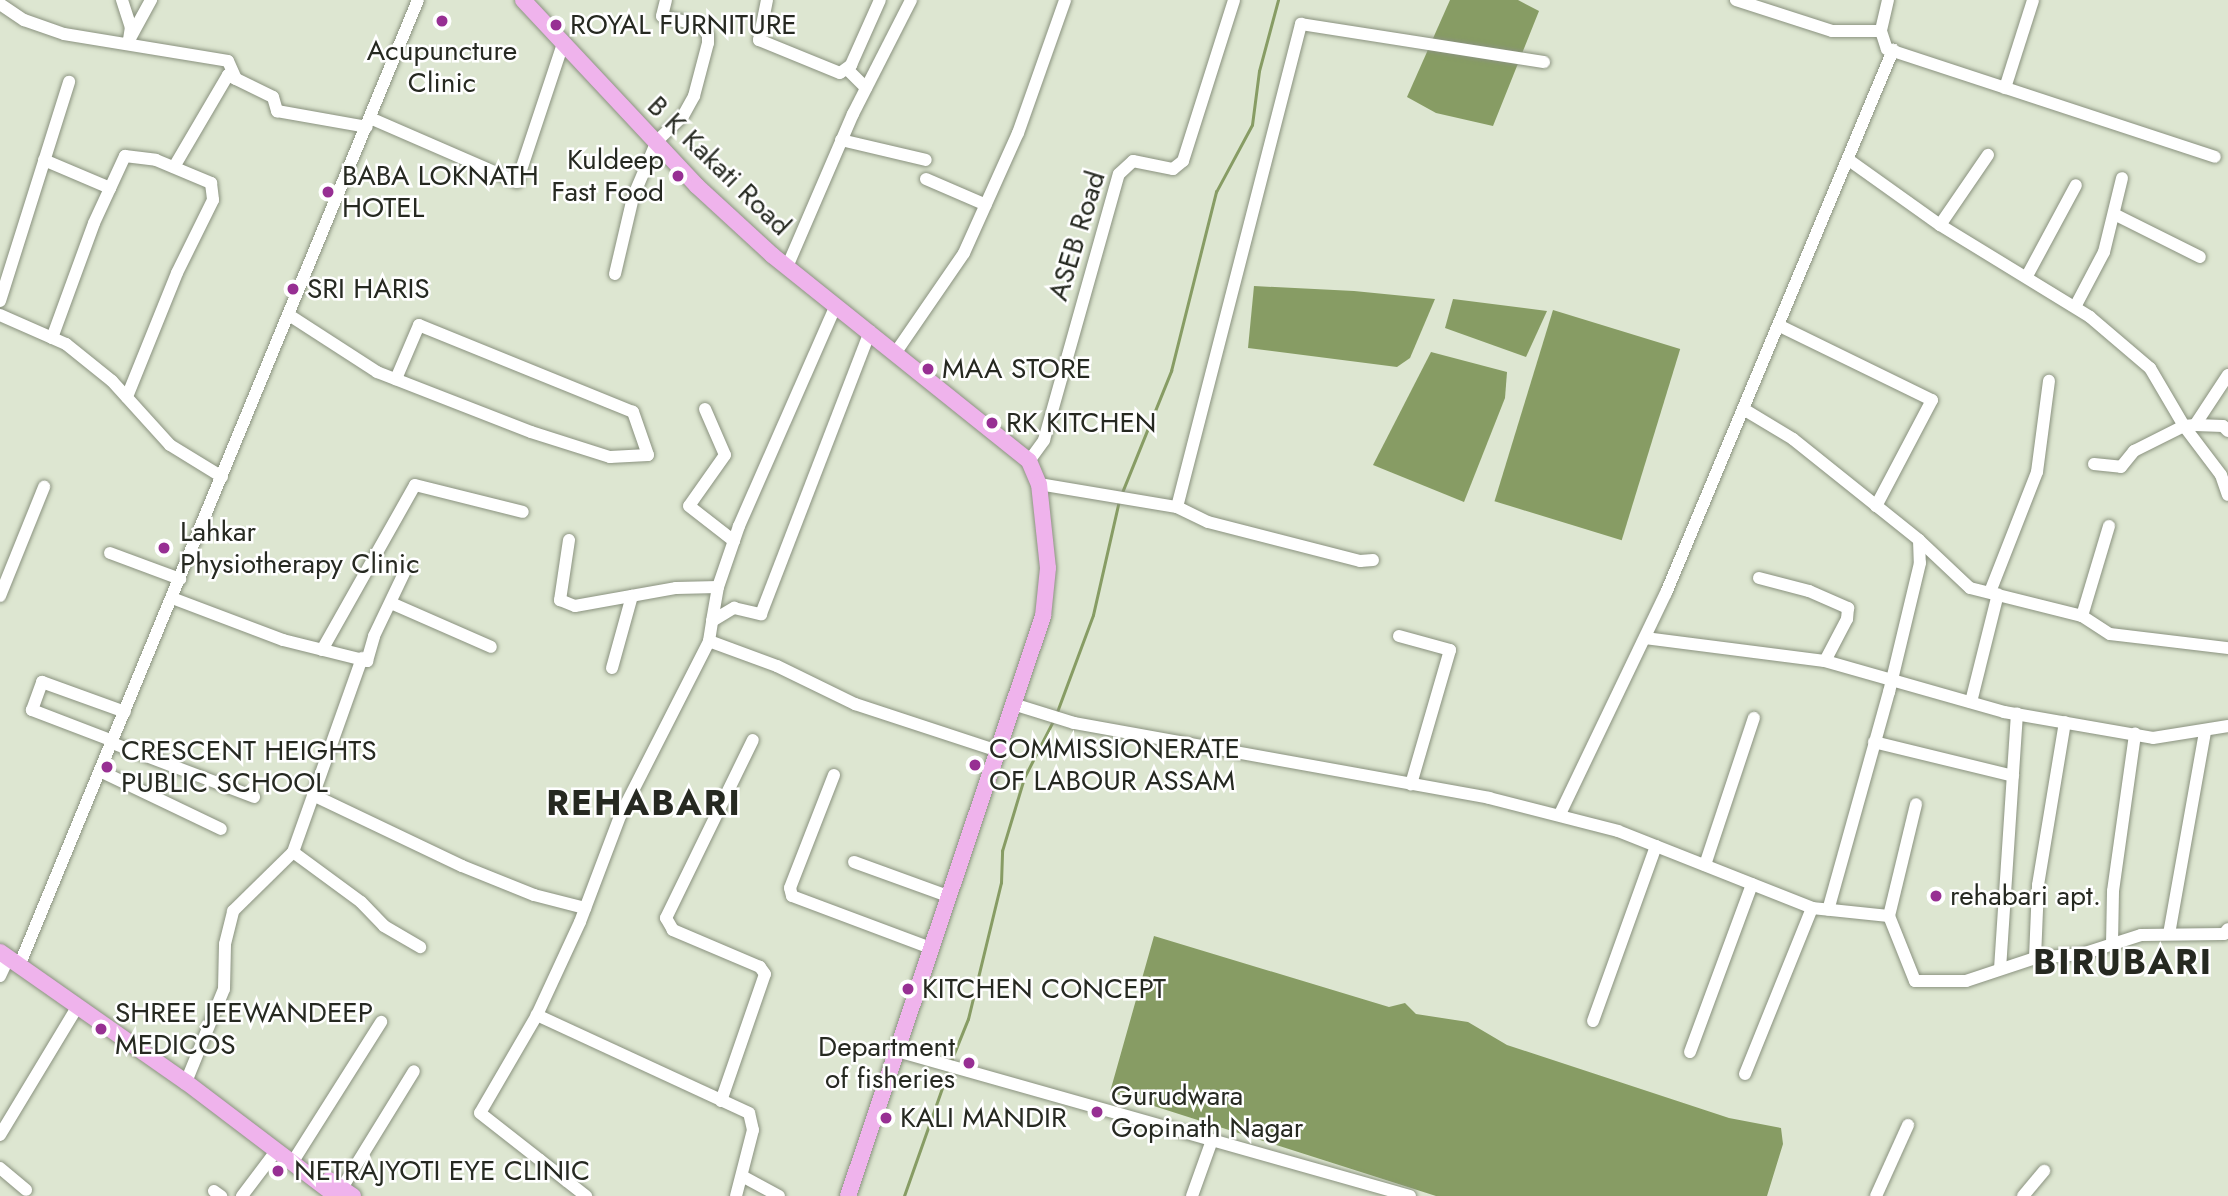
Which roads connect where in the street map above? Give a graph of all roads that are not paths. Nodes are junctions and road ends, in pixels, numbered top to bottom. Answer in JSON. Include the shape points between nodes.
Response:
{"nodes":[{"id":1,"x":122,"y":0,"type":"edge"},
{"id":2,"x":151,"y":0,"type":"edge"},
{"id":3,"x":418,"y":0,"type":"edge"},
{"id":4,"x":523,"y":0,"type":"edge"},
{"id":5,"x":666,"y":0,"type":"edge"},
{"id":6,"x":767,"y":0,"type":"edge"},
{"id":7,"x":880,"y":0,"type":"edge"},
{"id":8,"x":911,"y":0,"type":"edge"},
{"id":9,"x":1065,"y":0,"type":"edge"},
{"id":10,"x":1234,"y":0,"type":"edge"},
{"id":11,"x":1736,"y":0,"type":"edge"},
{"id":12,"x":1888,"y":0,"type":"edge"},
{"id":13,"x":2033,"y":0,"type":"edge"},
{"id":14,"x":0,"y":4,"type":"edge"},
{"id":15,"x":1881,"y":31,"type":"junction"},
{"id":16,"x":128,"y":42,"type":"junction"},
{"id":17,"x":563,"y":44,"type":"junction"},
{"id":18,"x":1893,"y":50,"type":"junction"},
{"id":19,"x":1544,"y":62,"type":"dead end"},
{"id":20,"x":849,"y":67,"type":"junction"},
{"id":21,"x":236,"y":79,"type":"junction"},
{"id":22,"x":69,"y":82,"type":"dead end"},
{"id":23,"x":868,"y":84,"type":"junction"},
{"id":24,"x":2005,"y":88,"type":"junction"},
{"id":25,"x":368,"y":123,"type":"junction"},
{"id":26,"x":841,"y":140,"type":"junction"},
{"id":27,"x":657,"y":141,"type":"junction"},
{"id":28,"x":1988,"y":155,"type":"dead end"},
{"id":29,"x":2215,"y":158,"type":"dead end"},
{"id":30,"x":44,"y":160,"type":"junction"},
{"id":31,"x":926,"y":160,"type":"dead end"},
{"id":32,"x":1849,"y":160,"type":"junction"},
{"id":33,"x":174,"y":167,"type":"junction"},
{"id":34,"x":2122,"y":178,"type":"dead end"},
{"id":35,"x":926,"y":179,"type":"dead end"},
{"id":36,"x":2076,"y":185,"type":"dead end"},
{"id":37,"x":110,"y":188,"type":"junction"},
{"id":38,"x":986,"y":205,"type":"junction"},
{"id":39,"x":2114,"y":214,"type":"junction"},
{"id":40,"x":1940,"y":225,"type":"junction"},
{"id":41,"x":2200,"y":257,"type":"dead end"},
{"id":42,"x":787,"y":267,"type":"junction"},
{"id":43,"x":615,"y":274,"type":"dead end"},
{"id":44,"x":2027,"y":276,"type":"junction"},
{"id":45,"x":0,"y":301,"type":"edge"},
{"id":46,"x":836,"y":305,"type":"junction"},
{"id":47,"x":2075,"y":307,"type":"junction"},
{"id":48,"x":0,"y":315,"type":"edge"},
{"id":49,"x":289,"y":315,"type":"junction"},
{"id":50,"x":1780,"y":326,"type":"junction"},
{"id":51,"x":870,"y":331,"type":"junction"},
{"id":52,"x":52,"y":338,"type":"junction"},
{"id":53,"x":896,"y":352,"type":"junction"},
{"id":54,"x":2228,"y":375,"type":"edge"},
{"id":55,"x":396,"y":379,"type":"junction"},
{"id":56,"x":2049,"y":381,"type":"dead end"},
{"id":57,"x":127,"y":397,"type":"junction"},
{"id":58,"x":705,"y":409,"type":"dead end"},
{"id":59,"x":1745,"y":410,"type":"junction"},
{"id":60,"x":2189,"y":426,"type":"junction"},
{"id":61,"x":2228,"y":431,"type":"edge"},
{"id":62,"x":1029,"y":461,"type":"junction"},
{"id":63,"x":2094,"y":464,"type":"dead end"},
{"id":64,"x":222,"y":477,"type":"junction"},
{"id":65,"x":1039,"y":484,"type":"junction"},
{"id":66,"x":44,"y":487,"type":"dead end"},
{"id":67,"x":2228,"y":495,"type":"edge"},
{"id":68,"x":1876,"y":506,"type":"junction"},
{"id":69,"x":1177,"y":507,"type":"junction"},
{"id":70,"x":523,"y":512,"type":"dead end"},
{"id":71,"x":2109,"y":526,"type":"dead end"},
{"id":72,"x":569,"y":540,"type":"dead end"},
{"id":73,"x":1919,"y":540,"type":"junction"},
{"id":74,"x":734,"y":541,"type":"junction"},
{"id":75,"x":110,"y":553,"type":"dead end"},
{"id":76,"x":1373,"y":560,"type":"dead end"},
{"id":77,"x":406,"y":569,"type":"dead end"},
{"id":78,"x":1759,"y":578,"type":"dead end"},
{"id":79,"x":180,"y":579,"type":"junction"},
{"id":80,"x":718,"y":587,"type":"junction"},
{"id":81,"x":1994,"y":593,"type":"junction"},
{"id":82,"x":0,"y":596,"type":"edge"},
{"id":83,"x":632,"y":596,"type":"junction"},
{"id":84,"x":172,"y":598,"type":"junction"},
{"id":85,"x":391,"y":603,"type":"junction"},
{"id":86,"x":2082,"y":616,"type":"junction"},
{"id":87,"x":712,"y":621,"type":"junction"},
{"id":88,"x":1399,"y":636,"type":"dead end"},
{"id":89,"x":1646,"y":638,"type":"junction"},
{"id":90,"x":709,"y":641,"type":"junction"},
{"id":91,"x":491,"y":647,"type":"dead end"},
{"id":92,"x":2228,"y":648,"type":"edge"},
{"id":93,"x":322,"y":650,"type":"junction"},
{"id":94,"x":362,"y":658,"type":"junction"},
{"id":95,"x":1825,"y":661,"type":"junction"},
{"id":96,"x":612,"y":668,"type":"dead end"},
{"id":97,"x":1892,"y":677,"type":"junction"},
{"id":98,"x":1971,"y":702,"type":"junction"},
{"id":99,"x":1013,"y":704,"type":"junction"},
{"id":100,"x":125,"y":712,"type":"junction"},
{"id":101,"x":2017,"y":714,"type":"junction"},
{"id":102,"x":1754,"y":719,"type":"dead end"},
{"id":103,"x":2065,"y":722,"type":"junction"},
{"id":104,"x":2228,"y":726,"type":"edge"},
{"id":105,"x":2205,"y":731,"type":"junction"},
{"id":106,"x":2135,"y":734,"type":"junction"},
{"id":107,"x":753,"y":740,"type":"dead end"},
{"id":108,"x":112,"y":742,"type":"junction"},
{"id":109,"x":1874,"y":742,"type":"junction"},
{"id":110,"x":998,"y":751,"type":"junction"},
{"id":111,"x":100,"y":771,"type":"junction"},
{"id":112,"x":834,"y":775,"type":"dead end"},
{"id":113,"x":2013,"y":776,"type":"junction"},
{"id":114,"x":1411,"y":784,"type":"junction"},
{"id":115,"x":313,"y":795,"type":"junction"},
{"id":116,"x":254,"y":797,"type":"dead end"},
{"id":117,"x":1916,"y":804,"type":"dead end"},
{"id":118,"x":1560,"y":814,"type":"junction"},
{"id":119,"x":221,"y":829,"type":"dead end"},
{"id":120,"x":1657,"y":846,"type":"junction"},
{"id":121,"x":293,"y":852,"type":"junction"},
{"id":122,"x":854,"y":862,"type":"dead end"},
{"id":123,"x":1705,"y":865,"type":"junction"},
{"id":124,"x":1752,"y":884,"type":"junction"},
{"id":125,"x":948,"y":896,"type":"junction"},
{"id":126,"x":585,"y":908,"type":"junction"},
{"id":127,"x":1812,"y":908,"type":"junction"},
{"id":128,"x":1828,"y":910,"type":"junction"},
{"id":129,"x":1889,"y":916,"type":"junction"},
{"id":130,"x":2228,"y":929,"type":"edge"},
{"id":131,"x":2169,"y":934,"type":"junction"},
{"id":132,"x":2112,"y":944,"type":"junction"},
{"id":133,"x":420,"y":947,"type":"dead end"},
{"id":134,"x":930,"y":948,"type":"junction"},
{"id":135,"x":9,"y":958,"type":"edge"},
{"id":136,"x":2035,"y":958,"type":"junction"},
{"id":137,"x":2000,"y":970,"type":"junction"},
{"id":138,"x":0,"y":976,"type":"edge"},
{"id":139,"x":76,"y":1009,"type":"junction"},
{"id":140,"x":537,"y":1015,"type":"junction"},
{"id":141,"x":1593,"y":1021,"type":"dead end"},
{"id":142,"x":381,"y":1022,"type":"dead end"},
{"id":143,"x":897,"y":1051,"type":"junction"},
{"id":144,"x":1690,"y":1052,"type":"dead end"},
{"id":145,"x":414,"y":1071,"type":"dead end"},
{"id":146,"x":1745,"y":1074,"type":"dead end"},
{"id":147,"x":186,"y":1082,"type":"junction"},
{"id":148,"x":721,"y":1101,"type":"junction"},
{"id":149,"x":1909,"y":1125,"type":"dead end"},
{"id":150,"x":0,"y":1135,"type":"edge"},
{"id":151,"x":1212,"y":1140,"type":"junction"},
{"id":152,"x":276,"y":1151,"type":"junction"},
{"id":153,"x":298,"y":1167,"type":"junction"},
{"id":154,"x":0,"y":1168,"type":"edge"},
{"id":155,"x":2043,"y":1171,"type":"dead end"},
{"id":156,"x":742,"y":1176,"type":"junction"},
{"id":157,"x":26,"y":1190,"type":"dead end"},
{"id":158,"x":335,"y":1193,"type":"edge"},
{"id":159,"x":242,"y":1196,"type":"edge"},
{"id":160,"x":586,"y":1196,"type":"edge"},
{"id":161,"x":736,"y":1196,"type":"edge"},
{"id":162,"x":779,"y":1196,"type":"edge"},
{"id":163,"x":848,"y":1196,"type":"edge"},
{"id":164,"x":1192,"y":1196,"type":"edge"},
{"id":165,"x":1410,"y":1196,"type":"edge"},
{"id":166,"x":1876,"y":1196,"type":"edge"},
{"id":167,"x":2023,"y":1196,"type":"edge"}],
"edges":[{"from":1,"to":16,"type":"street","via":[[131,27]]},
{"from":2,"to":16,"type":"street"},
{"from":3,"to":25,"type":"street"},
{"from":4,"to":17,"type":"main road","name":"B K Kakati Road"},
{"from":5,"to":27,"type":"street","via":[[662,16],[700,25],[708,34],[694,96],[683,116]]},
{"from":6,"to":20,"type":"street","via":[[759,40],[840,72]]},
{"from":7,"to":20,"type":"street"},
{"from":8,"to":23,"type":"street"},
{"from":9,"to":38,"type":"street","via":[[1018,133]]},
{"from":10,"to":62,"type":"street","name":"ASEB Road","via":[[1183,160],[1173,169],[1133,161],[1119,174],[1044,440]]},
{"from":11,"to":15,"type":"street","via":[[1832,31]]},
{"from":12,"to":15,"type":"street"},
{"from":13,"to":24,"type":"street"},
{"from":14,"to":16,"type":"street","via":[[24,20],[64,34]]},
{"from":15,"to":18,"type":"street","via":[[1887,49]]},
{"from":16,"to":21,"type":"street","via":[[228,61]]},
{"from":17,"to":25,"type":"street","via":[[517,182]]},
{"from":17,"to":27,"type":"main road","name":"B K Kakati Road"},
{"from":18,"to":24,"type":"street"},
{"from":18,"to":32,"type":"street"},
{"from":19,"to":69,"type":"street","via":[[1301,24]]},
{"from":20,"to":23,"type":"street"},
{"from":21,"to":25,"type":"street","via":[[273,97],[277,111]]},
{"from":21,"to":33,"type":"street","via":[[228,75],[219,83]]},
{"from":22,"to":30,"type":"street"},
{"from":23,"to":26,"type":"street"},
{"from":24,"to":29,"type":"street"},
{"from":25,"to":49,"type":"street"},
{"from":26,"to":31,"type":"street"},
{"from":26,"to":42,"type":"street"},
{"from":27,"to":42,"type":"main road","name":"B K Kakati Road","via":[[697,186]]},
{"from":27,"to":43,"type":"street","via":[[633,197]]},
{"from":28,"to":40,"type":"street"},
{"from":30,"to":37,"type":"street"},
{"from":30,"to":45,"type":"street"},
{"from":32,"to":40,"type":"street"},
{"from":32,"to":50,"type":"street"},
{"from":33,"to":37,"type":"street","via":[[125,156]]},
{"from":33,"to":57,"type":"street","via":[[211,183],[213,200],[177,273]]},
{"from":34,"to":39,"type":"street"},
{"from":35,"to":38,"type":"street"},
{"from":36,"to":44,"type":"street"},
{"from":37,"to":52,"type":"street"},
{"from":38,"to":53,"type":"street","via":[[964,253]]},
{"from":39,"to":41,"type":"street"},
{"from":39,"to":47,"type":"street","via":[[2104,252]]},
{"from":40,"to":44,"type":"street"},
{"from":42,"to":46,"type":"main road","name":"B K Kakati Road"},
{"from":44,"to":47,"type":"street"},
{"from":46,"to":51,"type":"main road","name":"B K Kakati Road"},
{"from":46,"to":74,"type":"street"},
{"from":47,"to":60,"type":"street","via":[[2150,368]]},
{"from":48,"to":52,"type":"street"},
{"from":49,"to":55,"type":"street","via":[[357,361]]},
{"from":49,"to":64,"type":"street"},
{"from":50,"to":59,"type":"street"},
{"from":50,"to":68,"type":"street","via":[[1932,400]]},
{"from":51,"to":53,"type":"main road","name":"B K Kakati Road"},
{"from":51,"to":87,"type":"street","via":[[761,614],[734,608]]},
{"from":52,"to":57,"type":"street","via":[[66,344]]},
{"from":53,"to":62,"type":"main road","name":"B K Kakati Road"},
{"from":54,"to":60,"type":"street"},
{"from":55,"to":55,"type":"street","via":[[594,453],[622,458],[648,455],[633,411],[419,325]]},
{"from":56,"to":81,"type":"street","via":[[2037,472]]},
{"from":57,"to":64,"type":"street","via":[[170,445]]},
{"from":58,"to":74,"type":"street","via":[[725,455],[689,506]]},
{"from":59,"to":68,"type":"street","via":[[1793,439]]},
{"from":59,"to":89,"type":"street"},
{"from":60,"to":61,"type":"street","via":[[2223,426]]},
{"from":60,"to":63,"type":"street","via":[[2134,451],[2121,467]]},
{"from":60,"to":67,"type":"street","via":[[2221,475]]},
{"from":62,"to":65,"type":"main road"},
{"from":64,"to":79,"type":"street"},
{"from":65,"to":69,"type":"street"},
{"from":65,"to":99,"type":"main road","via":[[1048,568],[1043,616]]},
{"from":66,"to":82,"type":"street"},
{"from":68,"to":73,"type":"street"},
{"from":69,"to":76,"type":"street","via":[[1208,522],[1360,561]]},
{"from":70,"to":93,"type":"street","via":[[415,485]]},
{"from":71,"to":86,"type":"street"},
{"from":72,"to":83,"type":"street","via":[[560,600],[575,606]]},
{"from":73,"to":81,"type":"street","via":[[1970,588]]},
{"from":73,"to":97,"type":"street","via":[[1920,563]]},
{"from":74,"to":80,"type":"street"},
{"from":75,"to":79,"type":"street"},
{"from":77,"to":85,"type":"street"},
{"from":78,"to":95,"type":"street","via":[[1809,591],[1848,608]]},
{"from":79,"to":84,"type":"street"},
{"from":80,"to":83,"type":"street"},
{"from":80,"to":87,"type":"street"},
{"from":81,"to":86,"type":"street"},
{"from":81,"to":98,"type":"street"},
{"from":83,"to":96,"type":"street"},
{"from":84,"to":93,"type":"street"},
{"from":84,"to":100,"type":"street"},
{"from":85,"to":91,"type":"street"},
{"from":85,"to":94,"type":"street","via":[[367,661]]},
{"from":86,"to":92,"type":"street","via":[[2110,634]]},
{"from":87,"to":90,"type":"street"},
{"from":88,"to":114,"type":"street","via":[[1450,650]]},
{"from":89,"to":95,"type":"street"},
{"from":89,"to":118,"type":"street"},
{"from":90,"to":110,"type":"street","via":[[777,666],[855,704]]},
{"from":90,"to":126,"type":"street","via":[[620,816]]},
{"from":93,"to":94,"type":"street"},
{"from":94,"to":115,"type":"street"},
{"from":95,"to":97,"type":"street"},
{"from":97,"to":98,"type":"street"},
{"from":97,"to":109,"type":"street"},
{"from":98,"to":101,"type":"street"},
{"from":99,"to":110,"type":"main road"},
{"from":99,"to":114,"type":"street","via":[[1074,723]]},
{"from":100,"to":108,"type":"street"},
{"from":100,"to":108,"type":"street","via":[[42,682],[33,710]]},
{"from":101,"to":103,"type":"street"},
{"from":101,"to":113,"type":"street"},
{"from":102,"to":123,"type":"street"},
{"from":103,"to":106,"type":"street"},
{"from":103,"to":136,"type":"street","via":[[2038,885]]},
{"from":104,"to":105,"type":"street"},
{"from":105,"to":106,"type":"street","via":[[2153,738]]},
{"from":105,"to":131,"type":"street"},
{"from":106,"to":132,"type":"street","via":[[2113,891]]},
{"from":107,"to":148,"type":"street","via":[[666,918],[673,930],[760,967],[765,974]]},
{"from":108,"to":111,"type":"street"},
{"from":108,"to":116,"type":"street"},
{"from":109,"to":113,"type":"street"},
{"from":109,"to":128,"type":"street"},
{"from":110,"to":125,"type":"main road"},
{"from":111,"to":119,"type":"street"},
{"from":111,"to":135,"type":"street"},
{"from":112,"to":134,"type":"street","via":[[794,876],[792,897]]},
{"from":113,"to":137,"type":"street"},
{"from":114,"to":118,"type":"street"},
{"from":115,"to":121,"type":"street"},
{"from":115,"to":126,"type":"street","via":[[462,866],[534,895]]},
{"from":117,"to":129,"type":"street"},
{"from":118,"to":120,"type":"street"},
{"from":120,"to":123,"type":"street"},
{"from":120,"to":141,"type":"street"},
{"from":121,"to":133,"type":"street","via":[[384,926]]},
{"from":121,"to":147,"type":"street","via":[[233,911],[225,944],[224,989]]},
{"from":122,"to":125,"type":"street"},
{"from":123,"to":124,"type":"street"},
{"from":124,"to":127,"type":"street"},
{"from":124,"to":144,"type":"street"},
{"from":125,"to":134,"type":"main road"},
{"from":126,"to":140,"type":"street"},
{"from":127,"to":128,"type":"street"},
{"from":127,"to":146,"type":"street"},
{"from":128,"to":129,"type":"street"},
{"from":129,"to":137,"type":"street","via":[[1915,981],[1966,981]]},
{"from":130,"to":131,"type":"street","via":[[2224,934]]},
{"from":131,"to":132,"type":"street","via":[[2141,935]]},
{"from":132,"to":136,"type":"street","via":[[2082,954]]},
{"from":134,"to":143,"type":"main road"},
{"from":135,"to":138,"type":"street"},
{"from":135,"to":139,"type":"main road"},
{"from":136,"to":137,"type":"street"},
{"from":139,"to":147,"type":"main road"},
{"from":139,"to":150,"type":"street"},
{"from":140,"to":148,"type":"street"},
{"from":140,"to":160,"type":"street","via":[[480,1113]]},
{"from":142,"to":153,"type":"street"},
{"from":143,"to":151,"type":"street"},
{"from":143,"to":163,"type":"main road"},
{"from":145,"to":158,"type":"street"},
{"from":147,"to":152,"type":"main road"},
{"from":148,"to":156,"type":"street","via":[[749,1113],[753,1121]]},
{"from":149,"to":166,"type":"street"},
{"from":151,"to":164,"type":"street"},
{"from":151,"to":165,"type":"street"},
{"from":152,"to":153,"type":"main road"},
{"from":152,"to":159,"type":"street"},
{"from":153,"to":158,"type":"main road","via":[[315,1172]]},
{"from":153,"to":158,"type":"main road","via":[[309,1188]]},
{"from":154,"to":157,"type":"street"},
{"from":155,"to":167,"type":"street"},
{"from":156,"to":161,"type":"street"},
{"from":156,"to":162,"type":"street"}]}
